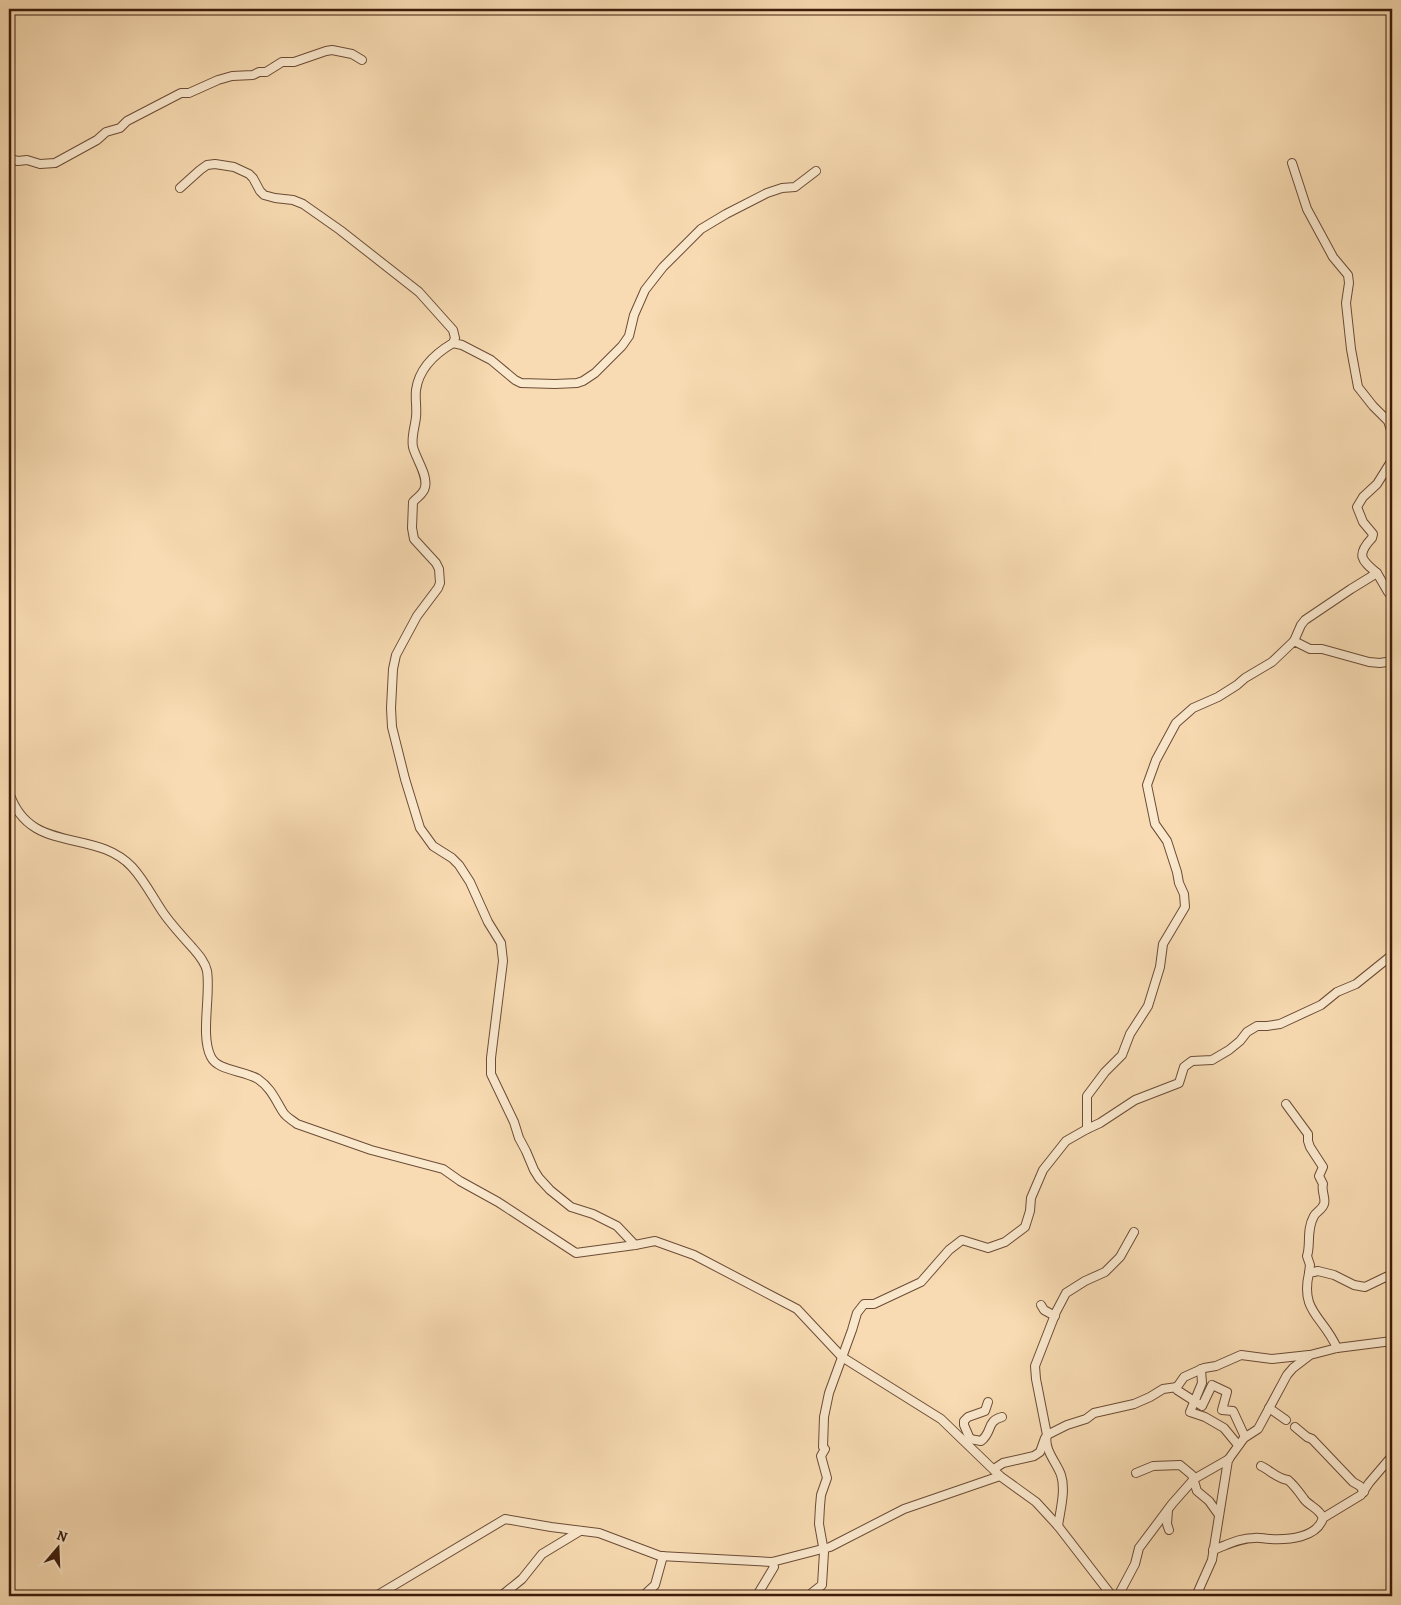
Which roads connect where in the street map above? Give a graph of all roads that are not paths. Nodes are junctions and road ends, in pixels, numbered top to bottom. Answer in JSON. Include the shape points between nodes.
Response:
{"nodes":[{"id":1,"x":362,"y":60,"type":"dead end"},
{"id":2,"x":9,"y":159,"type":"edge"},
{"id":3,"x":1292,"y":163,"type":"dead end"},
{"id":4,"x":816,"y":171,"type":"dead end"},
{"id":5,"x":180,"y":188,"type":"dead end"},
{"id":6,"x":453,"y":343,"type":"junction"},
{"id":7,"x":1392,"y":433,"type":"edge"},
{"id":8,"x":1392,"y":460,"type":"edge"},
{"id":9,"x":1377,"y":573,"type":"junction"},
{"id":10,"x":1392,"y":596,"type":"edge"},
{"id":11,"x":1294,"y":641,"type":"junction"},
{"id":12,"x":1392,"y":661,"type":"edge"},
{"id":13,"x":9,"y":792,"type":"edge"},
{"id":14,"x":1392,"y":955,"type":"edge"},
{"id":15,"x":1286,"y":1104,"type":"dead end"},
{"id":16,"x":1087,"y":1129,"type":"junction"},
{"id":17,"x":1134,"y":1232,"type":"dead end"},
{"id":18,"x":635,"y":1245,"type":"junction"},
{"id":19,"x":1309,"y":1273,"type":"junction"},
{"id":20,"x":1392,"y":1274,"type":"edge"},
{"id":21,"x":1041,"y":1305,"type":"dead end"},
{"id":22,"x":1055,"y":1316,"type":"junction"},
{"id":23,"x":1392,"y":1341,"type":"edge"},
{"id":24,"x":1337,"y":1348,"type":"junction"},
{"id":25,"x":1310,"y":1355,"type":"junction"},
{"id":26,"x":842,"y":1357,"type":"junction"},
{"id":27,"x":1201,"y":1369,"type":"junction"},
{"id":28,"x":1176,"y":1387,"type":"junction"},
{"id":29,"x":1195,"y":1401,"type":"junction"},
{"id":30,"x":988,"y":1402,"type":"dead end"},
{"id":31,"x":1269,"y":1408,"type":"junction"},
{"id":32,"x":1002,"y":1417,"type":"dead end"},
{"id":33,"x":1286,"y":1420,"type":"dead end"},
{"id":34,"x":1295,"y":1427,"type":"dead end"},
{"id":35,"x":1047,"y":1436,"type":"junction"},
{"id":36,"x":1245,"y":1438,"type":"junction"},
{"id":37,"x":967,"y":1440,"type":"junction"},
{"id":38,"x":1238,"y":1444,"type":"junction"},
{"id":39,"x":1392,"y":1456,"type":"edge"},
{"id":40,"x":1229,"y":1459,"type":"junction"},
{"id":41,"x":1261,"y":1466,"type":"dead end"},
{"id":42,"x":994,"y":1469,"type":"junction"},
{"id":43,"x":1136,"y":1473,"type":"dead end"},
{"id":44,"x":1000,"y":1476,"type":"junction"},
{"id":45,"x":1194,"y":1479,"type":"junction"},
{"id":46,"x":1364,"y":1492,"type":"junction"},
{"id":47,"x":1169,"y":1508,"type":"junction"},
{"id":48,"x":1219,"y":1515,"type":"junction"},
{"id":49,"x":1324,"y":1518,"type":"junction"},
{"id":50,"x":1058,"y":1526,"type":"junction"},
{"id":51,"x":580,"y":1530,"type":"junction"},
{"id":52,"x":1169,"y":1530,"type":"dead end"},
{"id":53,"x":824,"y":1549,"type":"junction"},
{"id":54,"x":1213,"y":1550,"type":"junction"},
{"id":55,"x":663,"y":1556,"type":"junction"},
{"id":56,"x":772,"y":1562,"type":"junction"},
{"id":57,"x":376,"y":1596,"type":"edge"},
{"id":58,"x":501,"y":1596,"type":"edge"},
{"id":59,"x":643,"y":1596,"type":"edge"},
{"id":60,"x":765,"y":1596,"type":"edge"},
{"id":61,"x":808,"y":1596,"type":"edge"},
{"id":62,"x":1112,"y":1596,"type":"edge"},
{"id":63,"x":1118,"y":1596,"type":"edge"},
{"id":64,"x":1196,"y":1596,"type":"edge"}],
"edges":[{"from":1,"to":2,"type":"street","via":[[352,54],[332,50],[294,62],[282,62],[266,72],[227,78],[181,93],[54,163]]},
{"from":3,"to":7,"type":"street","via":[[1307,209],[1333,257],[1348,275],[1346,303],[1358,387],[1388,421]]},
{"from":4,"to":6,"type":"street","via":[[795,186],[767,193],[701,229],[645,290],[634,315],[630,336],[595,373],[582,381],[521,383],[491,360]]},
{"from":5,"to":6,"type":"street","via":[[207,165],[215,164],[234,167],[248,174],[264,195],[303,204],[419,292],[454,330]]},
{"from":6,"to":18,"type":"street","via":[[431,360],[416,389],[412,441],[426,487],[413,502],[413,533],[417,544],[436,563],[440,583],[417,616],[394,662],[392,727],[420,828],[433,846],[459,865],[502,943],[503,961],[491,1074],[534,1170],[550,1190],[571,1207],[617,1226]]},
{"from":8,"to":9,"type":"street","via":[[1357,507],[1373,534],[1361,552],[1362,558]]},
{"from":9,"to":10,"type":"street"},
{"from":9,"to":11,"type":"street","via":[[1305,620]]},
{"from":11,"to":12,"type":"street","via":[[1310,650],[1322,649],[1369,662]]},
{"from":11,"to":16,"type":"street","via":[[1272,662],[1218,697],[1193,708],[1176,723],[1156,760],[1146,786],[1156,824],[1167,841],[1185,907],[1163,944],[1148,1006],[1130,1034],[1122,1055],[1088,1096]]},
{"from":13,"to":18,"type":"street","via":[[16,810],[33,827],[104,849],[128,862],[206,968],[207,1041],[212,1059],[223,1068],[248,1074],[266,1085],[283,1112],[293,1121],[371,1150],[443,1169],[576,1253]]},
{"from":14,"to":16,"type":"street","via":[[1356,984],[1337,992],[1321,1005],[1280,1024],[1257,1026],[1212,1060],[1192,1061],[1184,1067],[1179,1083],[1135,1100]]},
{"from":15,"to":19,"type":"street","via":[[1308,1134],[1310,1147],[1323,1167],[1319,1176],[1325,1201],[1314,1216],[1308,1235]]},
{"from":16,"to":26,"type":"street","via":[[1066,1141],[1042,1170],[1031,1198],[1025,1227],[1005,1242],[988,1248],[962,1240],[921,1282],[874,1304],[864,1304],[857,1313]]},
{"from":17,"to":22,"type":"street","via":[[1120,1256],[1105,1272],[1066,1293]]},
{"from":18,"to":26,"type":"street","via":[[655,1241],[694,1256],[797,1309]]},
{"from":19,"to":20,"type":"street","via":[[1318,1271],[1334,1275],[1354,1286],[1365,1287]]},
{"from":19,"to":24,"type":"street","via":[[1306,1287],[1309,1305],[1331,1334]]},
{"from":21,"to":22,"type":"street"},
{"from":22,"to":35,"type":"street","via":[[1035,1366]]},
{"from":23,"to":24,"type":"street"},
{"from":24,"to":25,"type":"street"},
{"from":25,"to":27,"type":"street","via":[[1272,1359],[1241,1355]]},
{"from":25,"to":31,"type":"street","via":[[1286,1375]]},
{"from":26,"to":37,"type":"street","via":[[941,1419]]},
{"from":26,"to":53,"type":"street","via":[[824,1417],[825,1449],[821,1456],[828,1478],[821,1495],[819,1524]]},
{"from":27,"to":28,"type":"street","via":[[1184,1377]]},
{"from":27,"to":29,"type":"street","via":[[1202,1383]]},
{"from":28,"to":29,"type":"street"},
{"from":28,"to":35,"type":"street","via":[[1163,1388],[1134,1404],[1094,1414]]},
{"from":29,"to":36,"type":"street","via":[[1202,1406],[1212,1385],[1227,1392],[1222,1410],[1233,1411]]},
{"from":29,"to":38,"type":"street","via":[[1190,1412],[1224,1428]]},
{"from":30,"to":37,"type":"street","via":[[986,1411],[964,1421]]},
{"from":31,"to":33,"type":"street"},
{"from":31,"to":36,"type":"street","via":[[1258,1429]]},
{"from":32,"to":37,"type":"street","via":[[992,1422],[986,1438]]},
{"from":34,"to":46,"type":"street"},
{"from":35,"to":42,"type":"street","via":[[1040,1452],[1034,1456],[1003,1463]]},
{"from":35,"to":50,"type":"street","via":[[1063,1486]]},
{"from":36,"to":38,"type":"street"},
{"from":37,"to":42,"type":"street"},
{"from":38,"to":40,"type":"street"},
{"from":39,"to":46,"type":"street"},
{"from":40,"to":45,"type":"street"},
{"from":40,"to":48,"type":"street"},
{"from":41,"to":49,"type":"street","via":[[1282,1480],[1288,1480]]},
{"from":42,"to":44,"type":"street"},
{"from":43,"to":45,"type":"street","via":[[1153,1466],[1180,1465]]},
{"from":44,"to":50,"type":"street","via":[[1036,1502]]},
{"from":44,"to":53,"type":"street","via":[[904,1509]]},
{"from":45,"to":47,"type":"street"},
{"from":45,"to":48,"type":"street","via":[[1197,1491]]},
{"from":46,"to":49,"type":"street"},
{"from":47,"to":52,"type":"street"},
{"from":47,"to":63,"type":"street","via":[[1139,1548],[1135,1564]]},
{"from":48,"to":54,"type":"street"},
{"from":49,"to":54,"type":"street","via":[[1310,1534],[1246,1539]]},
{"from":50,"to":62,"type":"street"},
{"from":51,"to":55,"type":"street","via":[[599,1533]]},
{"from":51,"to":57,"type":"street","via":[[505,1519]]},
{"from":51,"to":58,"type":"street","via":[[542,1554],[522,1579]]},
{"from":53,"to":56,"type":"street"},
{"from":53,"to":61,"type":"street","via":[[822,1585]]},
{"from":54,"to":64,"type":"street","via":[[1212,1560]]},
{"from":55,"to":56,"type":"street"},
{"from":55,"to":59,"type":"street","via":[[655,1585]]},
{"from":56,"to":60,"type":"street","via":[[774,1567],[759,1592]]}]}
